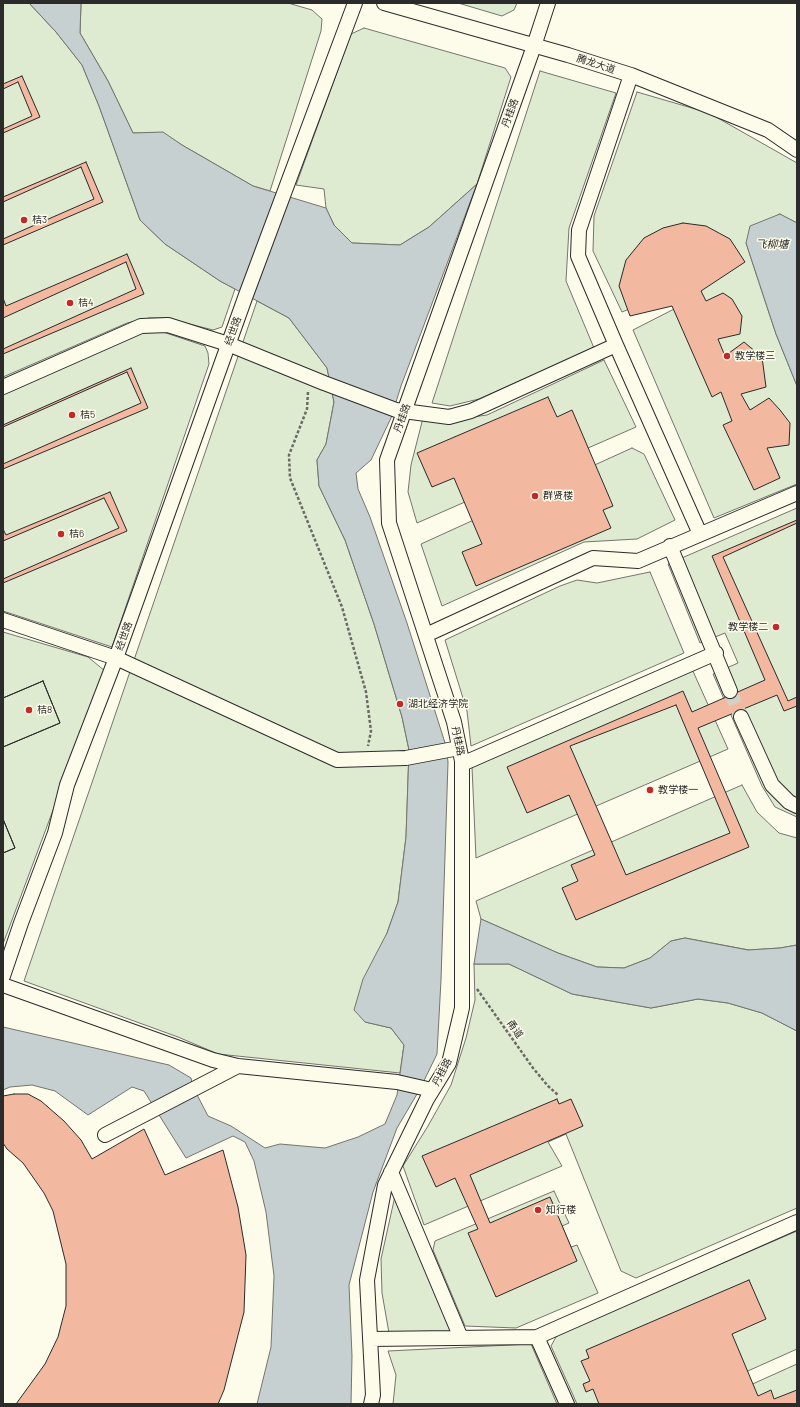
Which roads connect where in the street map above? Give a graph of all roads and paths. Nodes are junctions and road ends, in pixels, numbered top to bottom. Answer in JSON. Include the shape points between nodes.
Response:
{"nodes":[{"id":1,"x":355,"y":3,"type":"edge"},
{"id":2,"x":384,"y":3,"type":"edge"},
{"id":3,"x":548,"y":3,"type":"edge"},
{"id":4,"x":534,"y":46,"type":"junction"},
{"id":5,"x":631,"y":75,"type":"junction"},
{"id":6,"x":797,"y":150,"type":"edge"},
{"id":7,"x":228,"y":344,"type":"junction"},
{"id":8,"x":616,"y":345,"type":"junction"},
{"id":9,"x":306,"y":376,"type":"junction"},
{"id":10,"x":3,"y":387,"type":"edge"},
{"id":11,"x":400,"y":411,"type":"junction"},
{"id":12,"x":797,"y":493,"type":"edge"},
{"id":13,"x":700,"y":534,"type":"junction"},
{"id":14,"x":670,"y":546,"type":"junction"},
{"id":15,"x":3,"y":620,"type":"edge"},
{"id":16,"x":426,"y":636,"type":"junction"},
{"id":17,"x":716,"y":653,"type":"junction"},
{"id":18,"x":116,"y":658,"type":"junction"},
{"id":19,"x":730,"y":691,"type":"tunnel mouth"},
{"id":20,"x":741,"y":717,"type":"tunnel mouth"},
{"id":21,"x":455,"y":749,"type":"junction"},
{"id":22,"x":364,"y":760,"type":"junction"},
{"id":23,"x":462,"y":764,"type":"junction"},
{"id":24,"x":797,"y":806,"type":"edge"},
{"id":25,"x":462,"y":967,"type":"junction"},
{"id":26,"x":3,"y":976,"type":"edge"},
{"id":27,"x":3,"y":986,"type":"edge"},
{"id":28,"x":238,"y":1066,"type":"junction"},
{"id":29,"x":431,"y":1090,"type":"junction"},
{"id":30,"x":558,"y":1095,"type":"dead end"},
{"id":31,"x":105,"y":1135,"type":"dead end"},
{"id":32,"x":391,"y":1172,"type":"junction"},
{"id":33,"x":797,"y":1222,"type":"edge"},
{"id":34,"x":537,"y":1337,"type":"junction"},
{"id":35,"x":461,"y":1338,"type":"junction"},
{"id":36,"x":370,"y":1339,"type":"junction"},
{"id":37,"x":371,"y":1404,"type":"edge"},
{"id":38,"x":567,"y":1404,"type":"edge"}],
"edges":[{"from":1,"to":7,"type":"street","name":"经世路"},
{"from":2,"to":4,"type":"street","name":"腾龙大道"},
{"from":3,"to":4,"type":"street","name":"丹桂路"},
{"from":4,"to":5,"type":"street","name":"腾龙大道"},
{"from":4,"to":11,"type":"street","name":"丹桂路"},
{"from":5,"to":6,"type":"street","name":"腾龙大道","via":[[768,130]]},
{"from":5,"to":8,"type":"street","via":[[579,230],[578,256]]},
{"from":7,"to":9,"type":"street"},
{"from":7,"to":10,"type":"street","via":[[168,325],[141,326]]},
{"from":7,"to":18,"type":"street","name":"经世路"},
{"from":8,"to":11,"type":"street","via":[[471,411],[449,417]]},
{"from":8,"to":13,"type":"street"},
{"from":9,"to":11,"type":"street"},
{"from":9,"to":22,"type":"path","via":[[307,409],[289,454],[290,478],[342,607],[366,692],[371,731]]},
{"from":11,"to":16,"type":"street","name":"丹桂路","via":[[387,460],[389,523]]},
{"from":12,"to":13,"type":"street"},
{"from":13,"to":14,"type":"street"},
{"from":14,"to":16,"type":"street","via":[[638,561],[592,558]]},
{"from":14,"to":17,"type":"street"},
{"from":15,"to":18,"type":"street"},
{"from":16,"to":21,"type":"street","name":"丹桂路","via":[[454,722]]},
{"from":17,"to":19,"type":"street"},
{"from":17,"to":23,"type":"street"},
{"from":18,"to":22,"type":"street","via":[[337,760]]},
{"from":18,"to":26,"type":"street","name":"经世路","via":[[67,785],[55,833]]},
{"from":20,"to":24,"type":"street","via":[[772,785],[789,802]]},
{"from":21,"to":22,"type":"street","via":[[406,758]]},
{"from":21,"to":23,"type":"street","name":"丹桂路"},
{"from":23,"to":25,"type":"street","name":"丹桂路"},
{"from":25,"to":29,"type":"street","name":"丹桂路","via":[[462,1008],[449,1063]]},
{"from":25,"to":30,"type":"path","name":"甬道","via":[[533,1068]]},
{"from":27,"to":28,"type":"street","via":[[213,1060]]},
{"from":28,"to":29,"type":"street","via":[[397,1082]]},
{"from":28,"to":31,"type":"street"},
{"from":29,"to":32,"type":"street","name":"丹桂路"},
{"from":32,"to":35,"type":"street"},
{"from":32,"to":36,"type":"street","name":"丹桂路","via":[[385,1185],[367,1280]]},
{"from":33,"to":34,"type":"street"},
{"from":34,"to":35,"type":"street"},
{"from":34,"to":38,"type":"street"},
{"from":35,"to":36,"type":"street"},
{"from":36,"to":37,"type":"street","name":"丹桂路","via":[[373,1395]]}]}
